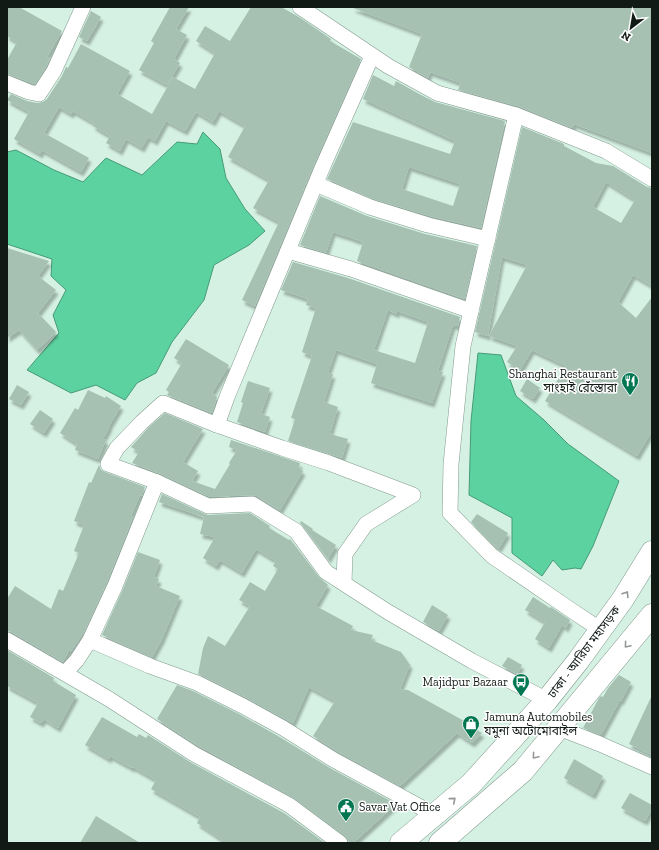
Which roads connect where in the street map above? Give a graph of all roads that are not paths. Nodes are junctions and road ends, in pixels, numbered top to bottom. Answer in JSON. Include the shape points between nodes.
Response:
{"nodes":[{"id":1,"x":82,"y":7,"type":"edge"},
{"id":2,"x":300,"y":7,"type":"edge"},
{"id":3,"x":372,"y":56,"type":"junction"},
{"id":4,"x":7,"y":83,"type":"edge"},
{"id":5,"x":516,"y":116,"type":"junction"},
{"id":6,"x":652,"y":179,"type":"edge"},
{"id":7,"x":316,"y":184,"type":"junction"},
{"id":8,"x":488,"y":239,"type":"junction"},
{"id":9,"x":288,"y":251,"type":"junction"},
{"id":10,"x":471,"y":311,"type":"junction"},
{"id":11,"x":217,"y":425,"type":"junction"},
{"id":12,"x":157,"y":482,"type":"junction"},
{"id":13,"x":652,"y":552,"type":"edge"},
{"id":14,"x":344,"y":583,"type":"junction"},
{"id":15,"x":652,"y":615,"type":"edge"},
{"id":16,"x":601,"y":630,"type":"junction"},
{"id":17,"x":7,"y":640,"type":"edge"},
{"id":18,"x":90,"y":640,"type":"junction"},
{"id":19,"x":65,"y":673,"type":"junction"},
{"id":20,"x":547,"y":700,"type":"junction"},
{"id":21,"x":559,"y":728,"type":"junction"},
{"id":22,"x":652,"y":767,"type":"edge"},
{"id":23,"x":435,"y":815,"type":"junction"},
{"id":24,"x":340,"y":843,"type":"edge"},
{"id":25,"x":401,"y":843,"type":"edge"},
{"id":26,"x":440,"y":843,"type":"edge"}],
"edges":[{"from":1,"to":4,"type":"street","via":[[54,72],[39,94]]},
{"from":2,"to":3,"type":"street"},
{"from":3,"to":5,"type":"street","via":[[437,93]]},
{"from":3,"to":7,"type":"street"},
{"from":5,"to":6,"type":"street","via":[[606,151]]},
{"from":5,"to":8,"type":"street"},
{"from":7,"to":8,"type":"street","via":[[370,207],[428,225]]},
{"from":7,"to":9,"type":"street"},
{"from":8,"to":10,"type":"street"},
{"from":9,"to":10,"type":"street","via":[[351,269]]},
{"from":9,"to":11,"type":"street"},
{"from":10,"to":16,"type":"street","via":[[463,346],[451,464],[450,513],[492,556]]},
{"from":11,"to":12,"type":"street","via":[[163,403],[142,422],[117,448],[108,464]]},
{"from":11,"to":14,"type":"street","via":[[413,494],[366,524],[345,554]]},
{"from":12,"to":14,"type":"street","via":[[208,506],[252,504],[296,531],[326,572]]},
{"from":12,"to":18,"type":"street"},
{"from":16,"to":13,"type":"highway","name":"ঢাকা - আরিচা মহাসড়ক","one_way":true},
{"from":14,"to":20,"type":"street","via":[[472,661]]},
{"from":15,"to":21,"type":"highway","one_way":true},
{"from":16,"to":20,"type":"highway","name":"ঢাকা - আরিচা মহাসড়ক"},
{"from":17,"to":19,"type":"street"},
{"from":18,"to":19,"type":"street"},
{"from":18,"to":23,"type":"street","via":[[197,683],[243,706],[334,760]]},
{"from":19,"to":24,"type":"street","via":[[194,754],[289,805]]},
{"from":23,"to":20,"type":"highway","name":"ঢাকা - আরিচা মহাসড়ক","one_way":true,"via":[[471,784]]},
{"from":21,"to":22,"type":"street"},
{"from":21,"to":26,"type":"highway","one_way":true,"via":[[523,771]]},
{"from":23,"to":25,"type":"highway","name":"ঢাকা - আরিচা মহাসড়ক"}]}
